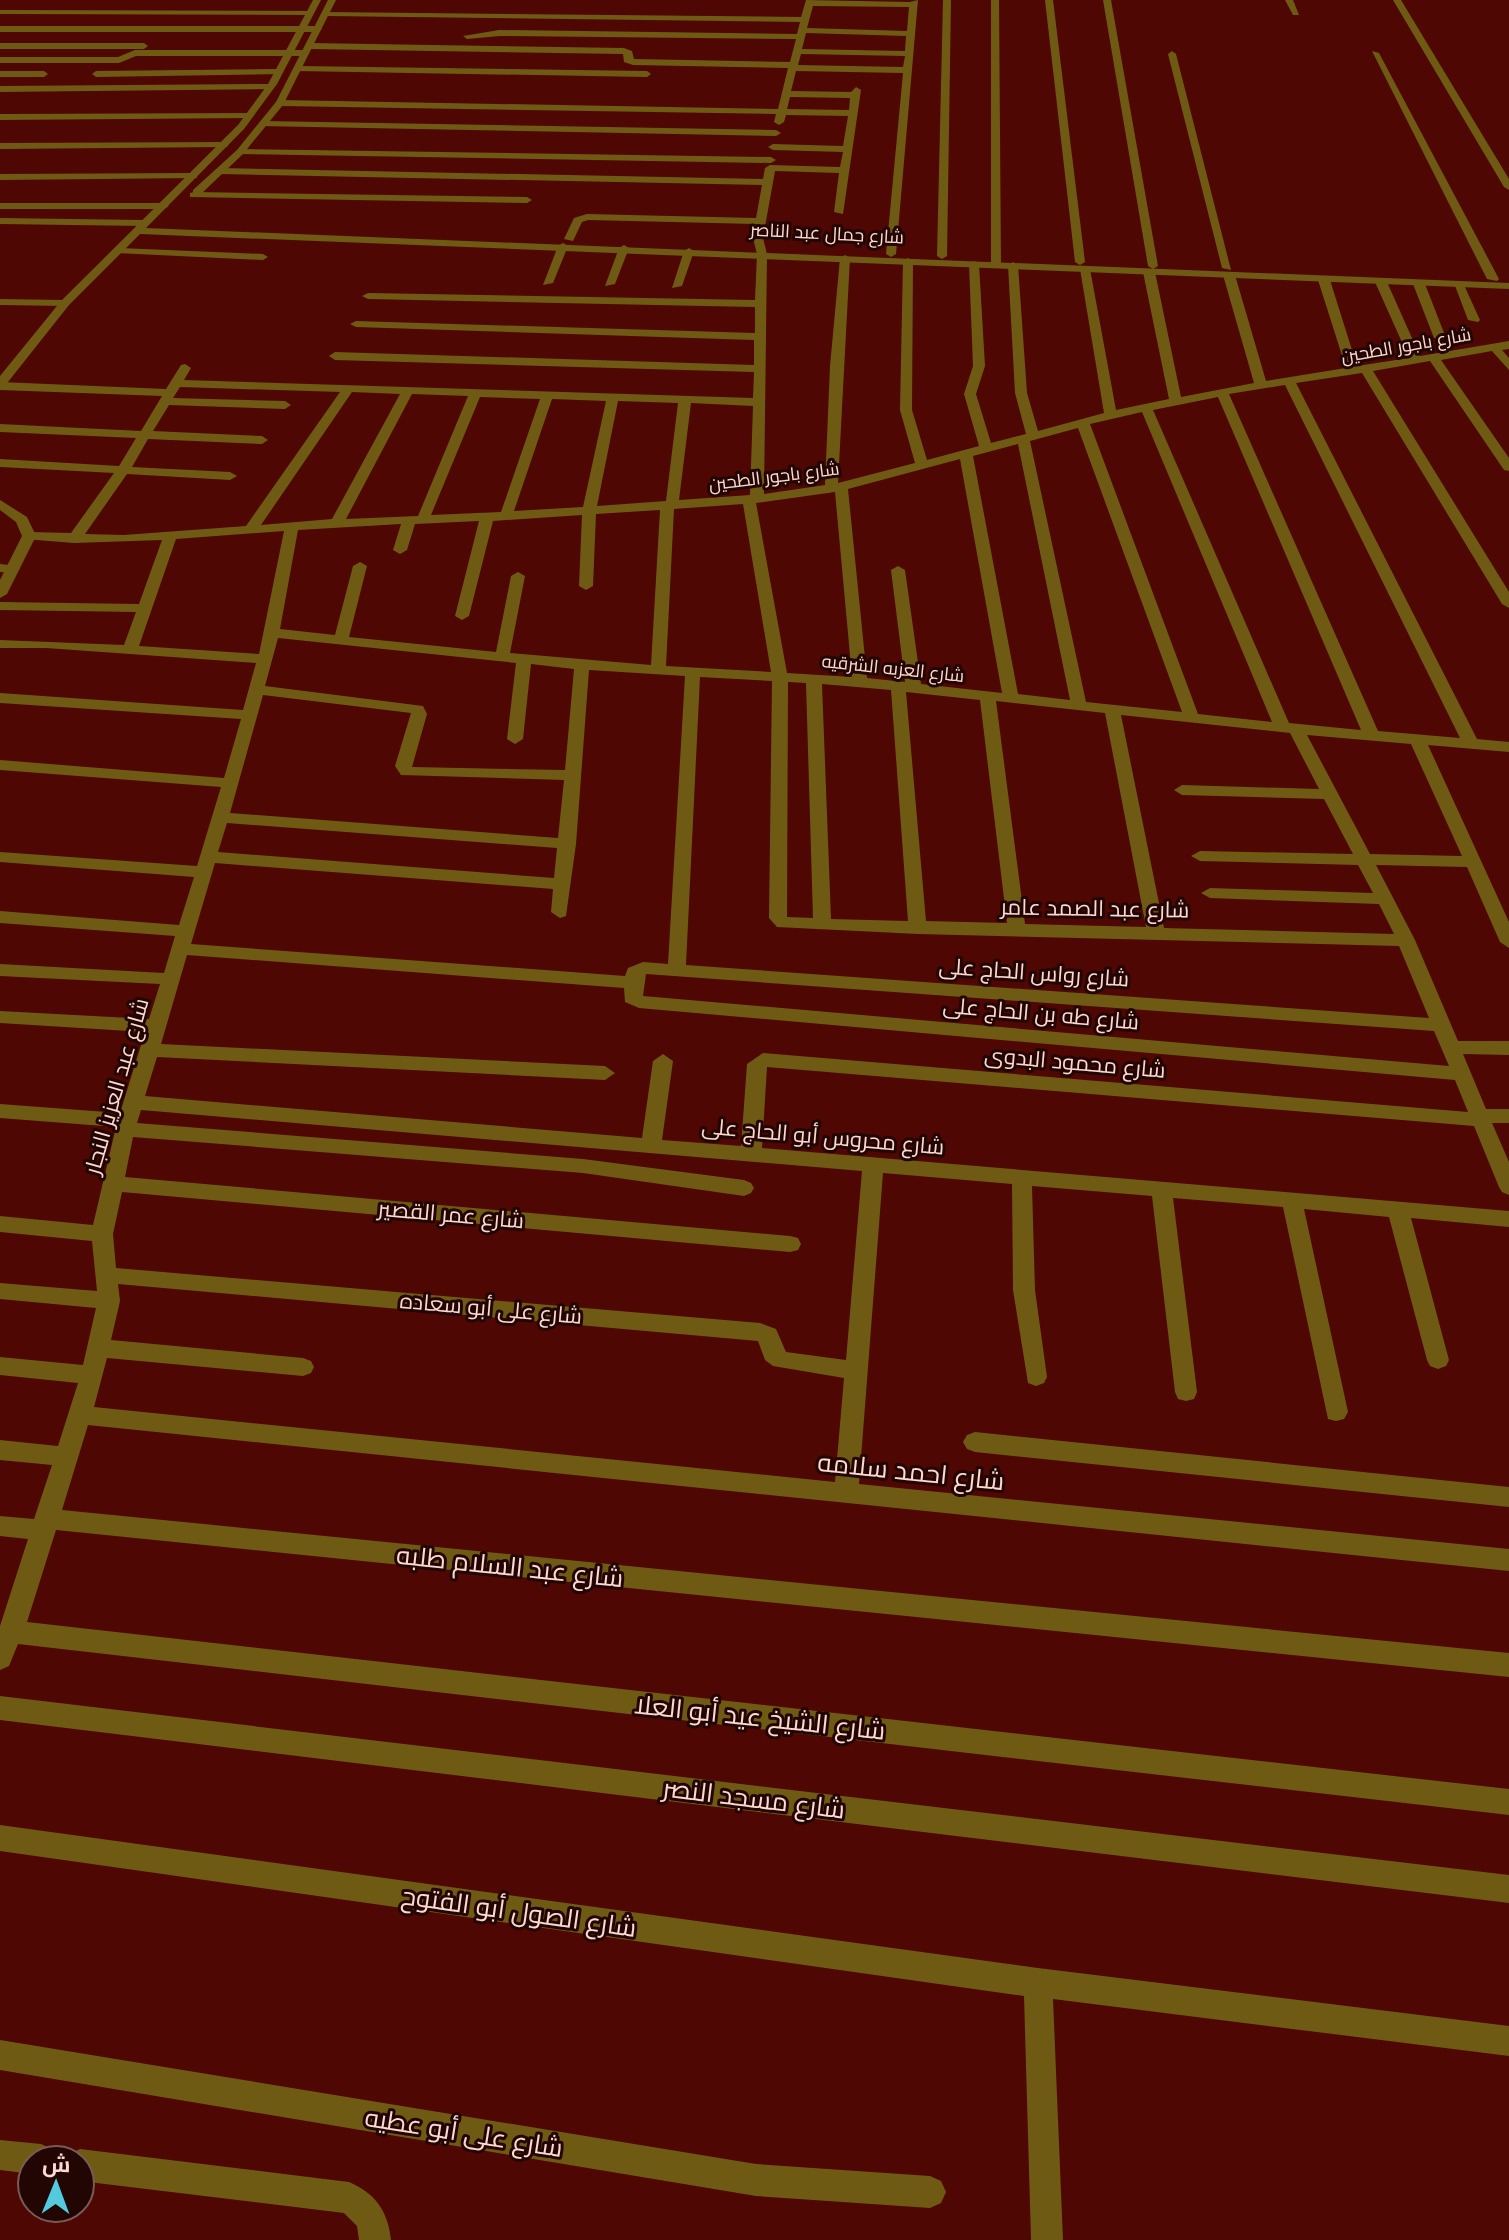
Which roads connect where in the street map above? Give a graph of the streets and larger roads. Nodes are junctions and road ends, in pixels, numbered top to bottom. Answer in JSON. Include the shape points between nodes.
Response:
{"nodes":[{"id":1,"x":317,"y":0,"type":"edge"},
{"id":2,"x":947,"y":0,"type":"edge"},
{"id":3,"x":995,"y":0,"type":"edge"},
{"id":4,"x":1049,"y":0,"type":"edge"},
{"id":5,"x":1107,"y":0,"type":"edge"},
{"id":6,"x":1289,"y":0,"type":"edge"},
{"id":7,"x":1397,"y":0,"type":"edge"},
{"id":8,"x":346,"y":2,"type":"dead end"},
{"id":9,"x":914,"y":2,"type":"edge"},
{"id":10,"x":329,"y":6,"type":"edge"},
{"id":11,"x":0,"y":12,"type":"edge"},
{"id":12,"x":310,"y":13,"type":"junction"},
{"id":13,"x":1296,"y":13,"type":"dead end"},
{"id":14,"x":821,"y":18,"type":"dead end"},
{"id":15,"x":897,"y":20,"type":"dead end"},
{"id":16,"x":913,"y":20,"type":"junction"},
{"id":17,"x":804,"y":24,"type":"edge"},
{"id":18,"x":0,"y":29,"type":"edge"},
{"id":19,"x":300,"y":29,"type":"junction"},
{"id":20,"x":316,"y":31,"type":"junction"},
{"id":21,"x":331,"y":33,"type":"dead end"},
{"id":22,"x":912,"y":34,"type":"junction"},
{"id":23,"x":458,"y":35,"type":"dead end"},
{"id":24,"x":534,"y":41,"type":"dead end"},
{"id":25,"x":0,"y":46,"type":"edge"},
{"id":26,"x":290,"y":49,"type":"junction"},
{"id":27,"x":307,"y":50,"type":"junction"},
{"id":28,"x":1375,"y":53,"type":"dead end"},
{"id":29,"x":911,"y":54,"type":"junction"},
{"id":30,"x":1172,"y":54,"type":"dead end"},
{"id":31,"x":0,"y":60,"type":"edge"},
{"id":32,"x":299,"y":69,"type":"junction"},
{"id":33,"x":910,"y":70,"type":"junction"},
{"id":34,"x":278,"y":72,"type":"junction"},
{"id":35,"x":0,"y":74,"type":"edge"},
{"id":36,"x":62,"y":74,"type":"dead end"},
{"id":37,"x":77,"y":74,"type":"dead end"},
{"id":38,"x":663,"y":74,"type":"dead end"},
{"id":39,"x":679,"y":74,"type":"dead end"},
{"id":40,"x":841,"y":78,"type":"dead end"},
{"id":41,"x":788,"y":80,"type":"junction"},
{"id":42,"x":829,"y":85,"type":"dead end"},
{"id":43,"x":0,"y":89,"type":"edge"},
{"id":44,"x":267,"y":91,"type":"junction"},
{"id":45,"x":286,"y":92,"type":"junction"},
{"id":46,"x":472,"y":95,"type":"dead end"},
{"id":47,"x":0,"y":97,"type":"edge"},
{"id":48,"x":768,"y":99,"type":"dead end"},
{"id":49,"x":280,"y":103,"type":"junction"},
{"id":50,"x":145,"y":105,"type":"dead end"},
{"id":51,"x":0,"y":106,"type":"edge"},
{"id":52,"x":781,"y":112,"type":"junction"},
{"id":53,"x":853,"y":113,"type":"junction"},
{"id":54,"x":251,"y":115,"type":"junction"},
{"id":55,"x":0,"y":117,"type":"edge"},
{"id":56,"x":262,"y":124,"type":"junction"},
{"id":57,"x":241,"y":127,"type":"junction"},
{"id":58,"x":0,"y":129,"type":"edge"},
{"id":59,"x":776,"y":133,"type":"junction"},
{"id":60,"x":227,"y":144,"type":"junction"},
{"id":61,"x":0,"y":146,"type":"edge"},
{"id":62,"x":240,"y":152,"type":"junction"},
{"id":63,"x":847,"y":153,"type":"junction"},
{"id":64,"x":215,"y":155,"type":"junction"},
{"id":65,"x":10,"y":156,"type":"dead end"},
{"id":66,"x":772,"y":158,"type":"junction"},
{"id":67,"x":845,"y":170,"type":"junction"},
{"id":68,"x":215,"y":175,"type":"junction"},
{"id":69,"x":193,"y":176,"type":"junction"},
{"id":70,"x":0,"y":177,"type":"edge"},
{"id":71,"x":767,"y":182,"type":"junction"},
{"id":72,"x":1509,"y":187,"type":"edge"},
{"id":73,"x":0,"y":189,"type":"edge"},
{"id":74,"x":135,"y":189,"type":"dead end"},
{"id":75,"x":165,"y":189,"type":"dead end"},
{"id":76,"x":180,"y":189,"type":"junction"},
{"id":77,"x":527,"y":200,"type":"dead end"},
{"id":78,"x":0,"y":206,"type":"edge"},
{"id":79,"x":164,"y":206,"type":"junction"},
{"id":80,"x":839,"y":212,"type":"dead end"},
{"id":81,"x":0,"y":221,"type":"edge"},
{"id":82,"x":760,"y":221,"type":"junction"},
{"id":83,"x":0,"y":230,"type":"edge"},
{"id":84,"x":137,"y":231,"type":"junction"},
{"id":85,"x":566,"y":243,"type":"junction"},
{"id":86,"x":624,"y":248,"type":"junction"},
{"id":87,"x":120,"y":251,"type":"junction"},
{"id":88,"x":689,"y":251,"type":"junction"},
{"id":89,"x":761,"y":251,"type":"junction"},
{"id":90,"x":891,"y":254,"type":"junction"},
{"id":91,"x":942,"y":256,"type":"junction"},
{"id":92,"x":263,"y":257,"type":"dead end"},
{"id":93,"x":845,"y":258,"type":"junction"},
{"id":94,"x":908,"y":261,"type":"junction"},
{"id":95,"x":996,"y":262,"type":"junction"},
{"id":96,"x":974,"y":264,"type":"junction"},
{"id":97,"x":1013,"y":265,"type":"junction"},
{"id":98,"x":1082,"y":265,"type":"junction"},
{"id":99,"x":1151,"y":269,"type":"junction"},
{"id":100,"x":1228,"y":272,"type":"junction"},
{"id":101,"x":1493,"y":279,"type":"junction"},
{"id":102,"x":1324,"y":280,"type":"junction"},
{"id":103,"x":1509,"y":280,"type":"edge"},
{"id":104,"x":1381,"y":282,"type":"junction"},
{"id":105,"x":547,"y":283,"type":"dead end"},
{"id":106,"x":609,"y":284,"type":"dead end"},
{"id":107,"x":1419,"y":284,"type":"junction"},
{"id":108,"x":1458,"y":285,"type":"junction"},
{"id":109,"x":676,"y":286,"type":"dead end"},
{"id":110,"x":1509,"y":286,"type":"edge"},
{"id":111,"x":368,"y":296,"type":"dead end"},
{"id":112,"x":0,"y":302,"type":"edge"},
{"id":113,"x":65,"y":303,"type":"junction"},
{"id":114,"x":761,"y":304,"type":"junction"},
{"id":115,"x":1474,"y":320,"type":"dead end"},
{"id":116,"x":356,"y":324,"type":"dead end"},
{"id":117,"x":760,"y":337,"type":"junction"},
{"id":118,"x":1440,"y":338,"type":"dead end"},
{"id":119,"x":1502,"y":347,"type":"edge"},
{"id":120,"x":335,"y":356,"type":"dead end"},
{"id":121,"x":1434,"y":358,"type":"junction"},
{"id":122,"x":1416,"y":361,"type":"junction"},
{"id":123,"x":1509,"y":366,"type":"edge"},
{"id":124,"x":185,"y":368,"type":"dead end"},
{"id":125,"x":760,"y":369,"type":"junction"},
{"id":126,"x":1359,"y":371,"type":"junction"},
{"id":127,"x":1290,"y":383,"type":"junction"},
{"id":128,"x":0,"y":385,"type":"edge"},
{"id":129,"x":1261,"y":386,"type":"junction"},
{"id":130,"x":348,"y":389,"type":"junction"},
{"id":131,"x":408,"y":391,"type":"junction"},
{"id":132,"x":170,"y":392,"type":"junction"},
{"id":133,"x":1222,"y":392,"type":"junction"},
{"id":134,"x":475,"y":393,"type":"junction"},
{"id":135,"x":547,"y":395,"type":"junction"},
{"id":136,"x":613,"y":397,"type":"junction"},
{"id":137,"x":685,"y":400,"type":"junction"},
{"id":138,"x":759,"y":402,"type":"junction"},
{"id":139,"x":1176,"y":402,"type":"junction"},
{"id":140,"x":285,"y":405,"type":"dead end"},
{"id":141,"x":1146,"y":408,"type":"junction"},
{"id":142,"x":1111,"y":415,"type":"junction"},
{"id":143,"x":1083,"y":423,"type":"junction"},
{"id":144,"x":0,"y":428,"type":"edge"},
{"id":145,"x":144,"y":435,"type":"junction"},
{"id":146,"x":1028,"y":437,"type":"junction"},
{"id":147,"x":262,"y":440,"type":"dead end"},
{"id":148,"x":986,"y":448,"type":"junction"},
{"id":149,"x":966,"y":454,"type":"junction"},
{"id":150,"x":0,"y":463,"type":"edge"},
{"id":151,"x":923,"y":467,"type":"junction"},
{"id":152,"x":1509,"y":467,"type":"edge"},
{"id":153,"x":123,"y":470,"type":"junction"},
{"id":154,"x":230,"y":476,"type":"dead end"},
{"id":155,"x":836,"y":488,"type":"junction"},
{"id":156,"x":753,"y":500,"type":"junction"},
{"id":157,"x":0,"y":504,"type":"edge"},
{"id":158,"x":669,"y":506,"type":"junction"},
{"id":159,"x":589,"y":511,"type":"junction"},
{"id":160,"x":506,"y":516,"type":"junction"},
{"id":161,"x":487,"y":517,"type":"junction"},
{"id":162,"x":416,"y":520,"type":"junction"},
{"id":163,"x":337,"y":523,"type":"junction"},
{"id":164,"x":292,"y":526,"type":"junction"},
{"id":165,"x":251,"y":529,"type":"junction"},
{"id":166,"x":171,"y":535,"type":"junction"},
{"id":167,"x":29,"y":536,"type":"junction"},
{"id":168,"x":74,"y":539,"type":"junction"},
{"id":169,"x":400,"y":550,"type":"dead end"},
{"id":170,"x":360,"y":566,"type":"dead end"},
{"id":171,"x":6,"y":568,"type":"edge"},
{"id":172,"x":898,"y":570,"type":"dead end"},
{"id":173,"x":518,"y":576,"type":"dead end"},
{"id":174,"x":586,"y":586,"type":"dead end"},
{"id":175,"x":0,"y":594,"type":"edge"},
{"id":176,"x":1509,"y":604,"type":"edge"},
{"id":177,"x":0,"y":606,"type":"edge"},
{"id":178,"x":145,"y":608,"type":"junction"},
{"id":179,"x":462,"y":616,"type":"dead end"},
{"id":180,"x":272,"y":633,"type":"junction"},
{"id":181,"x":341,"y":640,"type":"junction"},
{"id":182,"x":0,"y":644,"type":"edge"},
{"id":183,"x":130,"y":650,"type":"junction"},
{"id":184,"x":502,"y":657,"type":"junction"},
{"id":185,"x":265,"y":659,"type":"junction"},
{"id":186,"x":524,"y":659,"type":"junction"},
{"id":187,"x":582,"y":665,"type":"junction"},
{"id":188,"x":658,"y":670,"type":"junction"},
{"id":189,"x":693,"y":672,"type":"junction"},
{"id":190,"x":780,"y":677,"type":"junction"},
{"id":191,"x":814,"y":679,"type":"junction"},
{"id":192,"x":860,"y":682,"type":"junction"},
{"id":193,"x":906,"y":688,"type":"junction"},
{"id":194,"x":256,"y":690,"type":"junction"},
{"id":195,"x":0,"y":698,"type":"edge"},
{"id":196,"x":988,"y":698,"type":"junction"},
{"id":197,"x":1011,"y":700,"type":"junction"},
{"id":198,"x":1079,"y":706,"type":"junction"},
{"id":199,"x":1112,"y":710,"type":"junction"},
{"id":200,"x":249,"y":715,"type":"junction"},
{"id":201,"x":1192,"y":718,"type":"junction"},
{"id":202,"x":1290,"y":728,"type":"junction"},
{"id":203,"x":1371,"y":734,"type":"junction"},
{"id":204,"x":1417,"y":738,"type":"junction"},
{"id":205,"x":515,"y":739,"type":"dead end"},
{"id":206,"x":1471,"y":744,"type":"junction"},
{"id":207,"x":1509,"y":747,"type":"edge"},
{"id":208,"x":0,"y":765,"type":"edge"},
{"id":209,"x":572,"y":775,"type":"junction"},
{"id":210,"x":231,"y":783,"type":"junction"},
{"id":211,"x":1182,"y":790,"type":"dead end"},
{"id":212,"x":1330,"y":794,"type":"junction"},
{"id":213,"x":221,"y":817,"type":"junction"},
{"id":214,"x":567,"y":844,"type":"junction"},
{"id":215,"x":1200,"y":856,"type":"dead end"},
{"id":216,"x":0,"y":857,"type":"edge"},
{"id":217,"x":1364,"y":860,"type":"junction"},
{"id":218,"x":1473,"y":862,"type":"junction"},
{"id":219,"x":206,"y":864,"type":"junction"},
{"id":220,"x":563,"y":884,"type":"junction"},
{"id":221,"x":1210,"y":893,"type":"dead end"},
{"id":222,"x":1384,"y":899,"type":"junction"},
{"id":223,"x":560,"y":912,"type":"dead end"},
{"id":224,"x":0,"y":917,"type":"edge"},
{"id":225,"x":822,"y":925,"type":"junction"},
{"id":226,"x":918,"y":928,"type":"junction"},
{"id":227,"x":1017,"y":930,"type":"junction"},
{"id":228,"x":1156,"y":934,"type":"junction"},
{"id":229,"x":183,"y":940,"type":"junction"},
{"id":230,"x":1406,"y":940,"type":"junction"},
{"id":231,"x":1509,"y":942,"type":"edge"},
{"id":232,"x":0,"y":970,"type":"edge"},
{"id":233,"x":677,"y":971,"type":"junction"},
{"id":234,"x":171,"y":979,"type":"junction"},
{"id":235,"x":634,"y":983,"type":"junction"},
{"id":236,"x":0,"y":1017,"type":"edge"},
{"id":237,"x":1442,"y":1025,"type":"junction"},
{"id":238,"x":156,"y":1026,"type":"junction"},
{"id":239,"x":1451,"y":1047,"type":"junction"},
{"id":240,"x":1509,"y":1048,"type":"edge"},
{"id":241,"x":149,"y":1050,"type":"junction"},
{"id":242,"x":663,"y":1061,"type":"dead end"},
{"id":243,"x":605,"y":1073,"type":"dead end"},
{"id":244,"x":1462,"y":1074,"type":"junction"},
{"id":245,"x":0,"y":1111,"type":"edge"},
{"id":246,"x":1509,"y":1116,"type":"edge"},
{"id":247,"x":128,"y":1117,"type":"junction"},
{"id":248,"x":1481,"y":1118,"type":"junction"},
{"id":249,"x":651,"y":1146,"type":"junction"},
{"id":250,"x":751,"y":1154,"type":"junction"},
{"id":251,"x":873,"y":1165,"type":"junction"},
{"id":252,"x":1022,"y":1178,"type":"junction"},
{"id":253,"x":113,"y":1184,"type":"junction"},
{"id":254,"x":1509,"y":1187,"type":"edge"},
{"id":255,"x":744,"y":1188,"type":"dead end"},
{"id":256,"x":1162,"y":1190,"type":"junction"},
{"id":257,"x":1292,"y":1201,"type":"junction"},
{"id":258,"x":1398,"y":1210,"type":"junction"},
{"id":259,"x":1509,"y":1219,"type":"edge"},
{"id":260,"x":0,"y":1224,"type":"edge"},
{"id":261,"x":102,"y":1234,"type":"junction"},
{"id":262,"x":790,"y":1244,"type":"dead end"},
{"id":263,"x":106,"y":1275,"type":"junction"},
{"id":264,"x":0,"y":1291,"type":"edge"},
{"id":265,"x":109,"y":1301,"type":"junction"},
{"id":266,"x":98,"y":1348,"type":"junction"},
{"id":267,"x":1438,"y":1360,"type":"dead end"},
{"id":268,"x":0,"y":1366,"type":"edge"},
{"id":269,"x":303,"y":1367,"type":"dead end"},
{"id":270,"x":857,"y":1371,"type":"junction"},
{"id":271,"x":92,"y":1375,"type":"junction"},
{"id":272,"x":1036,"y":1377,"type":"dead end"},
{"id":273,"x":1186,"y":1392,"type":"dead end"},
{"id":274,"x":1336,"y":1412,"type":"dead end"},
{"id":275,"x":79,"y":1415,"type":"junction"},
{"id":276,"x":975,"y":1442,"type":"dead end"},
{"id":277,"x":0,"y":1450,"type":"edge"},
{"id":278,"x":66,"y":1457,"type":"junction"},
{"id":279,"x":846,"y":1492,"type":"junction"},
{"id":280,"x":1509,"y":1497,"type":"edge"},
{"id":281,"x":44,"y":1525,"type":"junction"},
{"id":282,"x":0,"y":1526,"type":"edge"},
{"id":283,"x":1509,"y":1560,"type":"edge"},
{"id":284,"x":10,"y":1620,"type":"edge"},
{"id":285,"x":0,"y":1658,"type":"edge"},
{"id":286,"x":1509,"y":1665,"type":"edge"},
{"id":287,"x":0,"y":1708,"type":"edge"},
{"id":288,"x":1509,"y":1802,"type":"edge"},
{"id":289,"x":0,"y":1838,"type":"edge"},
{"id":290,"x":1509,"y":1889,"type":"edge"},
{"id":291,"x":1038,"y":1983,"type":"junction"},
{"id":292,"x":1509,"y":2041,"type":"edge"},
{"id":293,"x":0,"y":2055,"type":"edge"},
{"id":294,"x":96,"y":2167,"type":"edge"},
{"id":295,"x":930,"y":2192,"type":"dead end"},
{"id":296,"x":375,"y":2240,"type":"edge"},
{"id":297,"x":1047,"y":2240,"type":"edge"}],
"edges":[{"from":1,"to":12,"type":"street"},
{"from":2,"to":91,"type":"street"},
{"from":3,"to":95,"type":"street"},
{"from":4,"to":98,"type":"street"},
{"from":5,"to":99,"type":"street"},
{"from":6,"to":13,"type":"street"},
{"from":7,"to":72,"type":"street"},
{"from":8,"to":10,"type":"street"},
{"from":9,"to":16,"type":"street"},
{"from":9,"to":17,"type":"street"},
{"from":10,"to":17,"type":"street"},
{"from":10,"to":20,"type":"street"},
{"from":11,"to":12,"type":"street"},
{"from":12,"to":19,"type":"street"},
{"from":14,"to":17,"type":"street"},
{"from":15,"to":16,"type":"street"},
{"from":16,"to":22,"type":"street"},
{"from":17,"to":22,"type":"street"},
{"from":17,"to":23,"type":"street"},
{"from":17,"to":24,"type":"street"},
{"from":17,"to":29,"type":"street"},
{"from":17,"to":41,"type":"street"},
{"from":18,"to":19,"type":"street"},
{"from":19,"to":20,"type":"street"},
{"from":19,"to":26,"type":"street"},
{"from":20,"to":21,"type":"street"},
{"from":20,"to":27,"type":"street"},
{"from":22,"to":29,"type":"street"},
{"from":25,"to":26,"type":"street"},
{"from":26,"to":27,"type":"street"},
{"from":26,"to":31,"type":"street"},
{"from":26,"to":34,"type":"street"},
{"from":27,"to":32,"type":"street"},
{"from":27,"to":41,"type":"street","via":[[624,51],[633,62]]},
{"from":28,"to":101,"type":"street"},
{"from":29,"to":33,"type":"street"},
{"from":30,"to":100,"type":"street"},
{"from":32,"to":38,"type":"street"},
{"from":32,"to":45,"type":"street"},
{"from":33,"to":41,"type":"street"},
{"from":33,"to":90,"type":"street"},
{"from":34,"to":37,"type":"street"},
{"from":34,"to":44,"type":"street"},
{"from":35,"to":36,"type":"street"},
{"from":39,"to":41,"type":"street"},
{"from":40,"to":41,"type":"street"},
{"from":41,"to":42,"type":"street"},
{"from":41,"to":48,"type":"street"},
{"from":41,"to":52,"type":"street"},
{"from":41,"to":53,"type":"street","via":[[855,92]]},
{"from":43,"to":44,"type":"street"},
{"from":44,"to":47,"type":"street"},
{"from":44,"to":54,"type":"street"},
{"from":45,"to":46,"type":"street"},
{"from":45,"to":49,"type":"street"},
{"from":49,"to":52,"type":"street"},
{"from":49,"to":56,"type":"street"},
{"from":50,"to":51,"type":"street"},
{"from":52,"to":53,"type":"street"},
{"from":52,"to":59,"type":"street"},
{"from":53,"to":63,"type":"street"},
{"from":54,"to":55,"type":"street"},
{"from":54,"to":57,"type":"street"},
{"from":56,"to":59,"type":"street"},
{"from":56,"to":62,"type":"street"},
{"from":57,"to":58,"type":"street"},
{"from":57,"to":60,"type":"street"},
{"from":59,"to":66,"type":"street"},
{"from":60,"to":61,"type":"street"},
{"from":60,"to":64,"type":"street"},
{"from":62,"to":66,"type":"street"},
{"from":62,"to":68,"type":"street"},
{"from":63,"to":66,"type":"street"},
{"from":63,"to":67,"type":"street"},
{"from":64,"to":65,"type":"street"},
{"from":64,"to":69,"type":"street"},
{"from":66,"to":67,"type":"street"},
{"from":66,"to":71,"type":"street"},
{"from":67,"to":80,"type":"street"},
{"from":68,"to":71,"type":"street","via":[[686,189],[693,180]]},
{"from":68,"to":77,"type":"street","via":[[190,199]]},
{"from":69,"to":70,"type":"street"},
{"from":69,"to":76,"type":"street"},
{"from":71,"to":82,"type":"street"},
{"from":73,"to":74,"type":"street"},
{"from":75,"to":76,"type":"street"},
{"from":76,"to":79,"type":"street"},
{"from":78,"to":79,"type":"street"},
{"from":79,"to":84,"type":"street"},
{"from":81,"to":84,"type":"street"},
{"from":82,"to":85,"type":"street","via":[[587,217],[578,220]]},
{"from":82,"to":89,"type":"street"},
{"from":83,"to":84,"type":"street"},
{"from":84,"to":85,"type":"street","name":"شارع جمال عبد الناصر"},
{"from":84,"to":87,"type":"street"},
{"from":85,"to":86,"type":"street","name":"شارع جمال عبد الناصر"},
{"from":85,"to":89,"type":"street","name":"شارع جمال عبد الناصر"},
{"from":85,"to":105,"type":"street"},
{"from":86,"to":88,"type":"street","name":"شارع جمال عبد الناصر"},
{"from":86,"to":106,"type":"street"},
{"from":87,"to":92,"type":"street"},
{"from":87,"to":113,"type":"street"},
{"from":88,"to":89,"type":"street","name":"شارع جمال عبد الناصر"},
{"from":88,"to":109,"type":"street"},
{"from":89,"to":90,"type":"street","name":"شارع جمال عبد الناصر"},
{"from":89,"to":93,"type":"street","name":"شارع جمال عبد الناصر"},
{"from":89,"to":114,"type":"street"},
{"from":90,"to":91,"type":"street","name":"شارع جمال عبد الناصر"},
{"from":91,"to":95,"type":"street","name":"شارع جمال عبد الناصر"},
{"from":93,"to":94,"type":"street","name":"شارع جمال عبد الناصر"},
{"from":93,"to":155,"type":"street"},
{"from":94,"to":96,"type":"street","name":"شارع جمال عبد الناصر"},
{"from":94,"to":151,"type":"street","via":[[906,410]]},
{"from":95,"to":96,"type":"street","name":"شارع جمال عبد الناصر"},
{"from":95,"to":97,"type":"street","name":"شارع جمال عبد الناصر"},
{"from":95,"to":98,"type":"street","name":"شارع جمال عبد الناصر"},
{"from":96,"to":148,"type":"street","via":[[979,366],[970,394]]},
{"from":97,"to":98,"type":"street","name":"شارع جمال عبد الناصر"},
{"from":97,"to":146,"type":"street"},
{"from":98,"to":99,"type":"street","name":"شارع جمال عبد الناصر"},
{"from":98,"to":142,"type":"street"},
{"from":99,"to":100,"type":"street","name":"شارع جمال عبد الناصر"},
{"from":99,"to":139,"type":"street"},
{"from":100,"to":101,"type":"street","name":"شارع جمال عبد الناصر"},
{"from":100,"to":102,"type":"street","name":"شارع جمال عبد الناصر"},
{"from":100,"to":129,"type":"street"},
{"from":101,"to":103,"type":"street","name":"شارع جمال عبد الناصر"},
{"from":102,"to":104,"type":"street","name":"شارع جمال عبد الناصر"},
{"from":102,"to":126,"type":"street"},
{"from":104,"to":107,"type":"street","name":"شارع جمال عبد الناصر"},
{"from":104,"to":122,"type":"street"},
{"from":107,"to":108,"type":"street","name":"شارع جمال عبد الناصر"},
{"from":107,"to":118,"type":"street"},
{"from":108,"to":110,"type":"street","name":"شارع جمال عبد الناصر"},
{"from":108,"to":115,"type":"street"},
{"from":111,"to":114,"type":"street"},
{"from":112,"to":113,"type":"street"},
{"from":113,"to":128,"type":"street"},
{"from":114,"to":117,"type":"street"},
{"from":116,"to":117,"type":"street"},
{"from":117,"to":125,"type":"street"},
{"from":119,"to":121,"type":"street","name":"شارع باجور الطحين"},
{"from":119,"to":123,"type":"street"},
{"from":120,"to":125,"type":"street"},
{"from":121,"to":122,"type":"street","name":"شارع باجور الطحين"},
{"from":121,"to":152,"type":"street"},
{"from":122,"to":126,"type":"street","name":"شارع باجور الطحين"},
{"from":124,"to":132,"type":"street"},
{"from":125,"to":138,"type":"street"},
{"from":126,"to":127,"type":"street","name":"شارع باجور الطحين"},
{"from":126,"to":176,"type":"street"},
{"from":127,"to":129,"type":"street","name":"شارع باجور الطحين"},
{"from":127,"to":206,"type":"street"},
{"from":128,"to":132,"type":"street"},
{"from":129,"to":133,"type":"street","name":"شارع باجور الطحين"},
{"from":130,"to":131,"type":"street"},
{"from":130,"to":132,"type":"street"},
{"from":130,"to":165,"type":"street"},
{"from":131,"to":134,"type":"street"},
{"from":131,"to":163,"type":"street"},
{"from":132,"to":140,"type":"street"},
{"from":132,"to":145,"type":"street"},
{"from":133,"to":139,"type":"street","name":"شارع باجور الطحين"},
{"from":133,"to":203,"type":"street"},
{"from":134,"to":135,"type":"street"},
{"from":134,"to":162,"type":"street"},
{"from":135,"to":136,"type":"street"},
{"from":135,"to":160,"type":"street"},
{"from":136,"to":137,"type":"street"},
{"from":136,"to":159,"type":"street"},
{"from":137,"to":138,"type":"street"},
{"from":137,"to":158,"type":"street"},
{"from":138,"to":156,"type":"street"},
{"from":139,"to":141,"type":"street","name":"شارع باجور الطحين"},
{"from":141,"to":142,"type":"street","name":"شارع باجور الطحين"},
{"from":141,"to":202,"type":"street"},
{"from":142,"to":143,"type":"street","name":"شارع باجور الطحين"},
{"from":143,"to":146,"type":"street","name":"شارع باجور الطحين"},
{"from":143,"to":201,"type":"street"},
{"from":144,"to":145,"type":"street"},
{"from":145,"to":147,"type":"street"},
{"from":145,"to":153,"type":"street"},
{"from":146,"to":148,"type":"street","name":"شارع باجور الطحين"},
{"from":146,"to":198,"type":"street"},
{"from":148,"to":149,"type":"street","name":"شارع باجور الطحين"},
{"from":149,"to":151,"type":"street","name":"شارع باجور الطحين"},
{"from":149,"to":197,"type":"street"},
{"from":150,"to":153,"type":"street"},
{"from":151,"to":155,"type":"street","name":"شارع باجور الطحين"},
{"from":153,"to":154,"type":"street"},
{"from":153,"to":168,"type":"street"},
{"from":155,"to":156,"type":"street","name":"شارع باجور الطحين"},
{"from":155,"to":192,"type":"street"},
{"from":156,"to":158,"type":"street","name":"شارع باجور الطحين"},
{"from":156,"to":190,"type":"street"},
{"from":157,"to":167,"type":"street","via":[[22,520]]},
{"from":158,"to":159,"type":"street","name":"شارع باجور الطحين"},
{"from":158,"to":188,"type":"street"},
{"from":159,"to":160,"type":"street","name":"شارع باجور الطحين"},
{"from":159,"to":174,"type":"street"},
{"from":160,"to":161,"type":"street","name":"شارع باجور الطحين"},
{"from":161,"to":162,"type":"street","name":"شارع باجور الطحين"},
{"from":161,"to":179,"type":"street"},
{"from":162,"to":163,"type":"street","name":"شارع باجور الطحين"},
{"from":162,"to":169,"type":"street"},
{"from":163,"to":164,"type":"street","name":"شارع باجور الطحين"},
{"from":164,"to":165,"type":"street","name":"شارع باجور الطحين"},
{"from":164,"to":180,"type":"street","name":"شارع عبد العزيز النجار"},
{"from":165,"to":166,"type":"street","name":"شارع باجور الطحين"},
{"from":166,"to":168,"type":"street","name":"شارع باجور الطحين"},
{"from":166,"to":178,"type":"street"},
{"from":167,"to":168,"type":"street","name":"شارع باجور الطحين"},
{"from":167,"to":171,"type":"street"},
{"from":170,"to":181,"type":"street"},
{"from":171,"to":175,"type":"street"},
{"from":172,"to":193,"type":"street"},
{"from":173,"to":184,"type":"street"},
{"from":177,"to":178,"type":"street"},
{"from":178,"to":183,"type":"street"},
{"from":180,"to":181,"type":"street","name":"شارع العزبه الشرقيه"},
{"from":180,"to":185,"type":"street","name":"شارع عبد العزيز النجار"},
{"from":181,"to":184,"type":"street","name":"شارع العزبه الشرقيه"},
{"from":182,"to":183,"type":"street"},
{"from":183,"to":185,"type":"street"},
{"from":184,"to":186,"type":"street","name":"شارع العزبه الشرقيه"},
{"from":185,"to":194,"type":"street","name":"شارع عبد العزيز النجار"},
{"from":186,"to":187,"type":"street","name":"شارع العزبه الشرقيه"},
{"from":186,"to":205,"type":"street"},
{"from":187,"to":188,"type":"street","name":"شارع العزبه الشرقيه"},
{"from":187,"to":209,"type":"street"},
{"from":188,"to":189,"type":"street","name":"شارع العزبه الشرقيه"},
{"from":189,"to":190,"type":"street","name":"شارع العزبه الشرقيه"},
{"from":189,"to":233,"type":"street"},
{"from":190,"to":191,"type":"street","name":"شارع العزبه الشرقيه"},
{"from":190,"to":225,"type":"street","name":"شارع عبد الصمد عامر","via":[[778,918],[783,923]]},
{"from":191,"to":192,"type":"street","name":"شارع العزبه الشرقيه"},
{"from":191,"to":225,"type":"street"},
{"from":192,"to":193,"type":"street","name":"شارع العزبه الشرقيه"},
{"from":193,"to":196,"type":"street","name":"شارع العزبه الشرقيه"},
{"from":193,"to":226,"type":"street"},
{"from":194,"to":200,"type":"street","name":"شارع عبد العزيز النجار"},
{"from":194,"to":209,"type":"street","via":[[417,709],[403,766],[407,772]]},
{"from":195,"to":200,"type":"street"},
{"from":196,"to":197,"type":"street","name":"شارع العزبه الشرقيه"},
{"from":196,"to":227,"type":"street"},
{"from":197,"to":198,"type":"street","name":"شارع العزبه الشرقيه"},
{"from":198,"to":199,"type":"street","name":"شارع العزبه الشرقيه"},
{"from":199,"to":201,"type":"street","name":"شارع العزبه الشرقيه"},
{"from":199,"to":228,"type":"street"},
{"from":200,"to":210,"type":"street","name":"شارع عبد العزيز النجار"},
{"from":201,"to":202,"type":"street","name":"شارع العزبه الشرقيه"},
{"from":202,"to":203,"type":"street","name":"شارع العزبه الشرقيه"},
{"from":202,"to":212,"type":"street"},
{"from":203,"to":204,"type":"street","name":"شارع العزبه الشرقيه"},
{"from":204,"to":206,"type":"street","name":"شارع العزبه الشرقيه"},
{"from":204,"to":218,"type":"street"},
{"from":206,"to":207,"type":"street","name":"شارع العزبه الشرقيه"},
{"from":208,"to":210,"type":"street"},
{"from":209,"to":214,"type":"street"},
{"from":210,"to":213,"type":"street","name":"شارع عبد العزيز النجار"},
{"from":211,"to":212,"type":"street"},
{"from":212,"to":217,"type":"street"},
{"from":213,"to":214,"type":"street"},
{"from":213,"to":219,"type":"street","name":"شارع عبد العزيز النجار"},
{"from":214,"to":220,"type":"street"},
{"from":215,"to":217,"type":"street"},
{"from":216,"to":219,"type":"street"},
{"from":217,"to":218,"type":"street"},
{"from":217,"to":222,"type":"street"},
{"from":218,"to":231,"type":"street"},
{"from":219,"to":220,"type":"street"},
{"from":219,"to":229,"type":"street","name":"شارع عبد العزيز النجار"},
{"from":220,"to":223,"type":"street"},
{"from":221,"to":222,"type":"street"},
{"from":222,"to":230,"type":"street"},
{"from":224,"to":229,"type":"street"},
{"from":225,"to":226,"type":"street","name":"شارع عبد الصمد عامر"},
{"from":226,"to":227,"type":"street","name":"شارع عبد الصمد عامر"},
{"from":227,"to":228,"type":"street","name":"شارع عبد الصمد عامر"},
{"from":228,"to":230,"type":"street","name":"شارع عبد الصمد عامر"},
{"from":229,"to":234,"type":"street","name":"شارع عبد العزيز النجار"},
{"from":229,"to":235,"type":"street"},
{"from":230,"to":237,"type":"street"},
{"from":232,"to":234,"type":"street"},
{"from":233,"to":235,"type":"street","name":"شارع رواس الحاج على","via":[[637,969]]},
{"from":233,"to":237,"type":"street","name":"شارع رواس الحاج على"},
{"from":234,"to":238,"type":"street","name":"شارع عبد العزيز النجار"},
{"from":235,"to":244,"type":"street","name":"شارع طه بن الحاج على","via":[[632,998],[637,1002]]},
{"from":236,"to":238,"type":"street"},
{"from":237,"to":239,"type":"street"},
{"from":238,"to":241,"type":"street","name":"شارع عبد العزيز النجار"},
{"from":239,"to":240,"type":"street"},
{"from":239,"to":244,"type":"street"},
{"from":241,"to":243,"type":"street"},
{"from":241,"to":247,"type":"street","name":"شارع عبد العزيز النجار"},
{"from":242,"to":249,"type":"street"},
{"from":244,"to":248,"type":"street"},
{"from":245,"to":247,"type":"street"},
{"from":246,"to":248,"type":"street"},
{"from":247,"to":249,"type":"street","name":"شارع محروس أبو الحاج على"},
{"from":247,"to":253,"type":"street","name":"شارع عبد العزيز النجار"},
{"from":247,"to":255,"type":"street"},
{"from":248,"to":250,"type":"street","name":"شارع محمود البدوى","via":[[763,1060],[757,1064]]},
{"from":248,"to":254,"type":"street"},
{"from":249,"to":250,"type":"street","name":"شارع محروس أبو الحاج على"},
{"from":250,"to":251,"type":"street","name":"شارع محروس أبو الحاج على"},
{"from":251,"to":252,"type":"street","name":"شارع محروس أبو الحاج على"},
{"from":251,"to":270,"type":"street"},
{"from":252,"to":256,"type":"street","name":"شارع محروس أبو الحاج على"},
{"from":252,"to":272,"type":"street","via":[[1024,1290]]},
{"from":253,"to":261,"type":"street","name":"شارع عبد العزيز النجار"},
{"from":253,"to":262,"type":"street","name":"شارع عمر القصير"},
{"from":256,"to":257,"type":"street","name":"شارع محروس أبو الحاج على"},
{"from":256,"to":273,"type":"street"},
{"from":257,"to":258,"type":"street","name":"شارع محروس أبو الحاج على"},
{"from":257,"to":274,"type":"street"},
{"from":258,"to":259,"type":"street","name":"شارع محروس أبو الحاج على"},
{"from":258,"to":267,"type":"street"},
{"from":260,"to":261,"type":"street"},
{"from":261,"to":263,"type":"street","name":"شارع عبد العزيز النجار"},
{"from":263,"to":265,"type":"street","name":"شارع عبد العزيز النجار"},
{"from":263,"to":270,"type":"street","name":"شارع على أبو سعاده","via":[[760,1332],[768,1335],[773,1354],[781,1360]]},
{"from":264,"to":265,"type":"street"},
{"from":265,"to":266,"type":"street","name":"شارع عبد العزيز النجار"},
{"from":266,"to":269,"type":"street"},
{"from":266,"to":271,"type":"street","name":"شارع عبد العزيز النجار"},
{"from":268,"to":271,"type":"street"},
{"from":270,"to":279,"type":"street"},
{"from":271,"to":275,"type":"street","name":"شارع عبد العزيز النجار"},
{"from":275,"to":278,"type":"street","name":"شارع عبد العزيز النجار"},
{"from":275,"to":279,"type":"street","name":"شارع احمد سلامه"},
{"from":276,"to":280,"type":"street"},
{"from":277,"to":278,"type":"street"},
{"from":278,"to":281,"type":"street","name":"شارع عبد العزيز النجار"},
{"from":279,"to":283,"type":"street","name":"شارع احمد سلامه"},
{"from":281,"to":282,"type":"street","name":"شارع عبد السلام طلبه"},
{"from":281,"to":284,"type":"street","name":"شارع عبد العزيز النجار"},
{"from":281,"to":286,"type":"street","name":"شارع عبد السلام طلبه"},
{"from":284,"to":285,"type":"street","name":"شارع عبد العزيز النجار"},
{"from":284,"to":288,"type":"street","name":"شارع الشيخ عيد أبو العلا"},
{"from":287,"to":290,"type":"street","name":"شارع مسجد النصر"},
{"from":289,"to":291,"type":"street","name":"شارع الصول أبو الفتوح"},
{"from":291,"to":292,"type":"street","name":"شارع الصول أبو الفتوح"},
{"from":291,"to":297,"type":"street"},
{"from":293,"to":295,"type":"street","name":"شارع على أبو عطيه","via":[[756,2180]]},
{"from":294,"to":296,"type":"street","via":[[349,2198],[366,2207]]}]}
